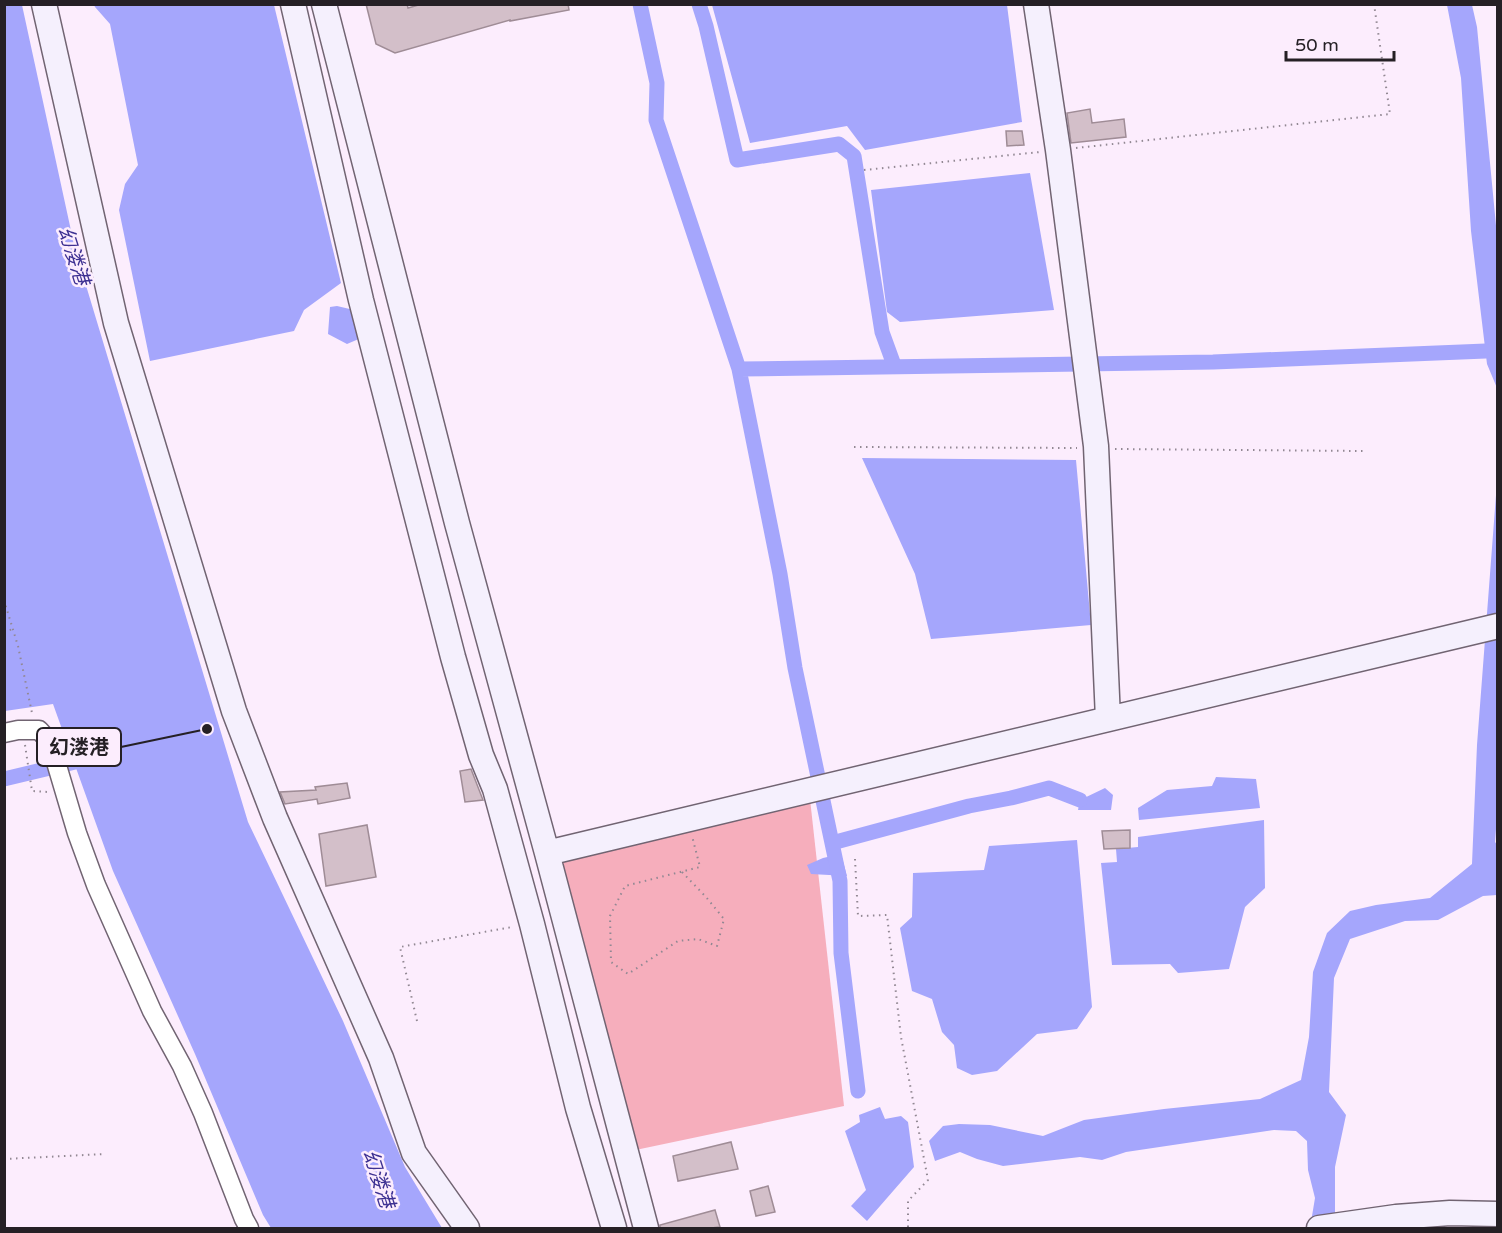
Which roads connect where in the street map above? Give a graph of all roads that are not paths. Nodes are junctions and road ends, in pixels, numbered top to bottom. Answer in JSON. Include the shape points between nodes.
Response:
{"nodes":[{"id":1,"x":44,"y":4,"type":"edge"},
{"id":2,"x":293,"y":4,"type":"edge"},
{"id":3,"x":324,"y":4,"type":"edge"},
{"id":4,"x":1036,"y":4,"type":"edge"},
{"id":5,"x":1497,"y":626,"type":"edge"},
{"id":6,"x":1108,"y":719,"type":"junction"},
{"id":7,"x":21,"y":731,"type":"edge"},
{"id":8,"x":527,"y":781,"type":"junction"},
{"id":9,"x":495,"y":789,"type":"junction"},
{"id":10,"x":547,"y":853,"type":"junction"},
{"id":11,"x":1497,"y":1214,"type":"edge"},
{"id":12,"x":249,"y":1228,"type":"edge"},
{"id":13,"x":467,"y":1228,"type":"edge"},
{"id":14,"x":614,"y":1228,"type":"edge"},
{"id":15,"x":646,"y":1228,"type":"edge"},
{"id":16,"x":1319,"y":1228,"type":"edge"}],
"edges":[{"from":1,"to":13,"type":"main road","via":[[116,323],[234,711],[276,818],[381,1058],[414,1153]]},
{"from":2,"to":9,"type":"main road","via":[[420,530],[477,744]]},
{"from":3,"to":8,"type":"main road","via":[[459,534]]},
{"from":4,"to":6,"type":"main road","via":[[1096,446]]},
{"from":5,"to":6,"type":"main road"},
{"from":6,"to":10,"type":"main road"},
{"from":7,"to":12,"type":"street","via":[[39,730],[50,742],[96,885],[203,1113]]},
{"from":8,"to":9,"type":"main road"},
{"from":8,"to":10,"type":"main road"},
{"from":9,"to":14,"type":"main road","via":[[578,1108]]},
{"from":10,"to":15,"type":"main road"},
{"from":11,"to":16,"type":"main road","via":[[1396,1216]]}]}
